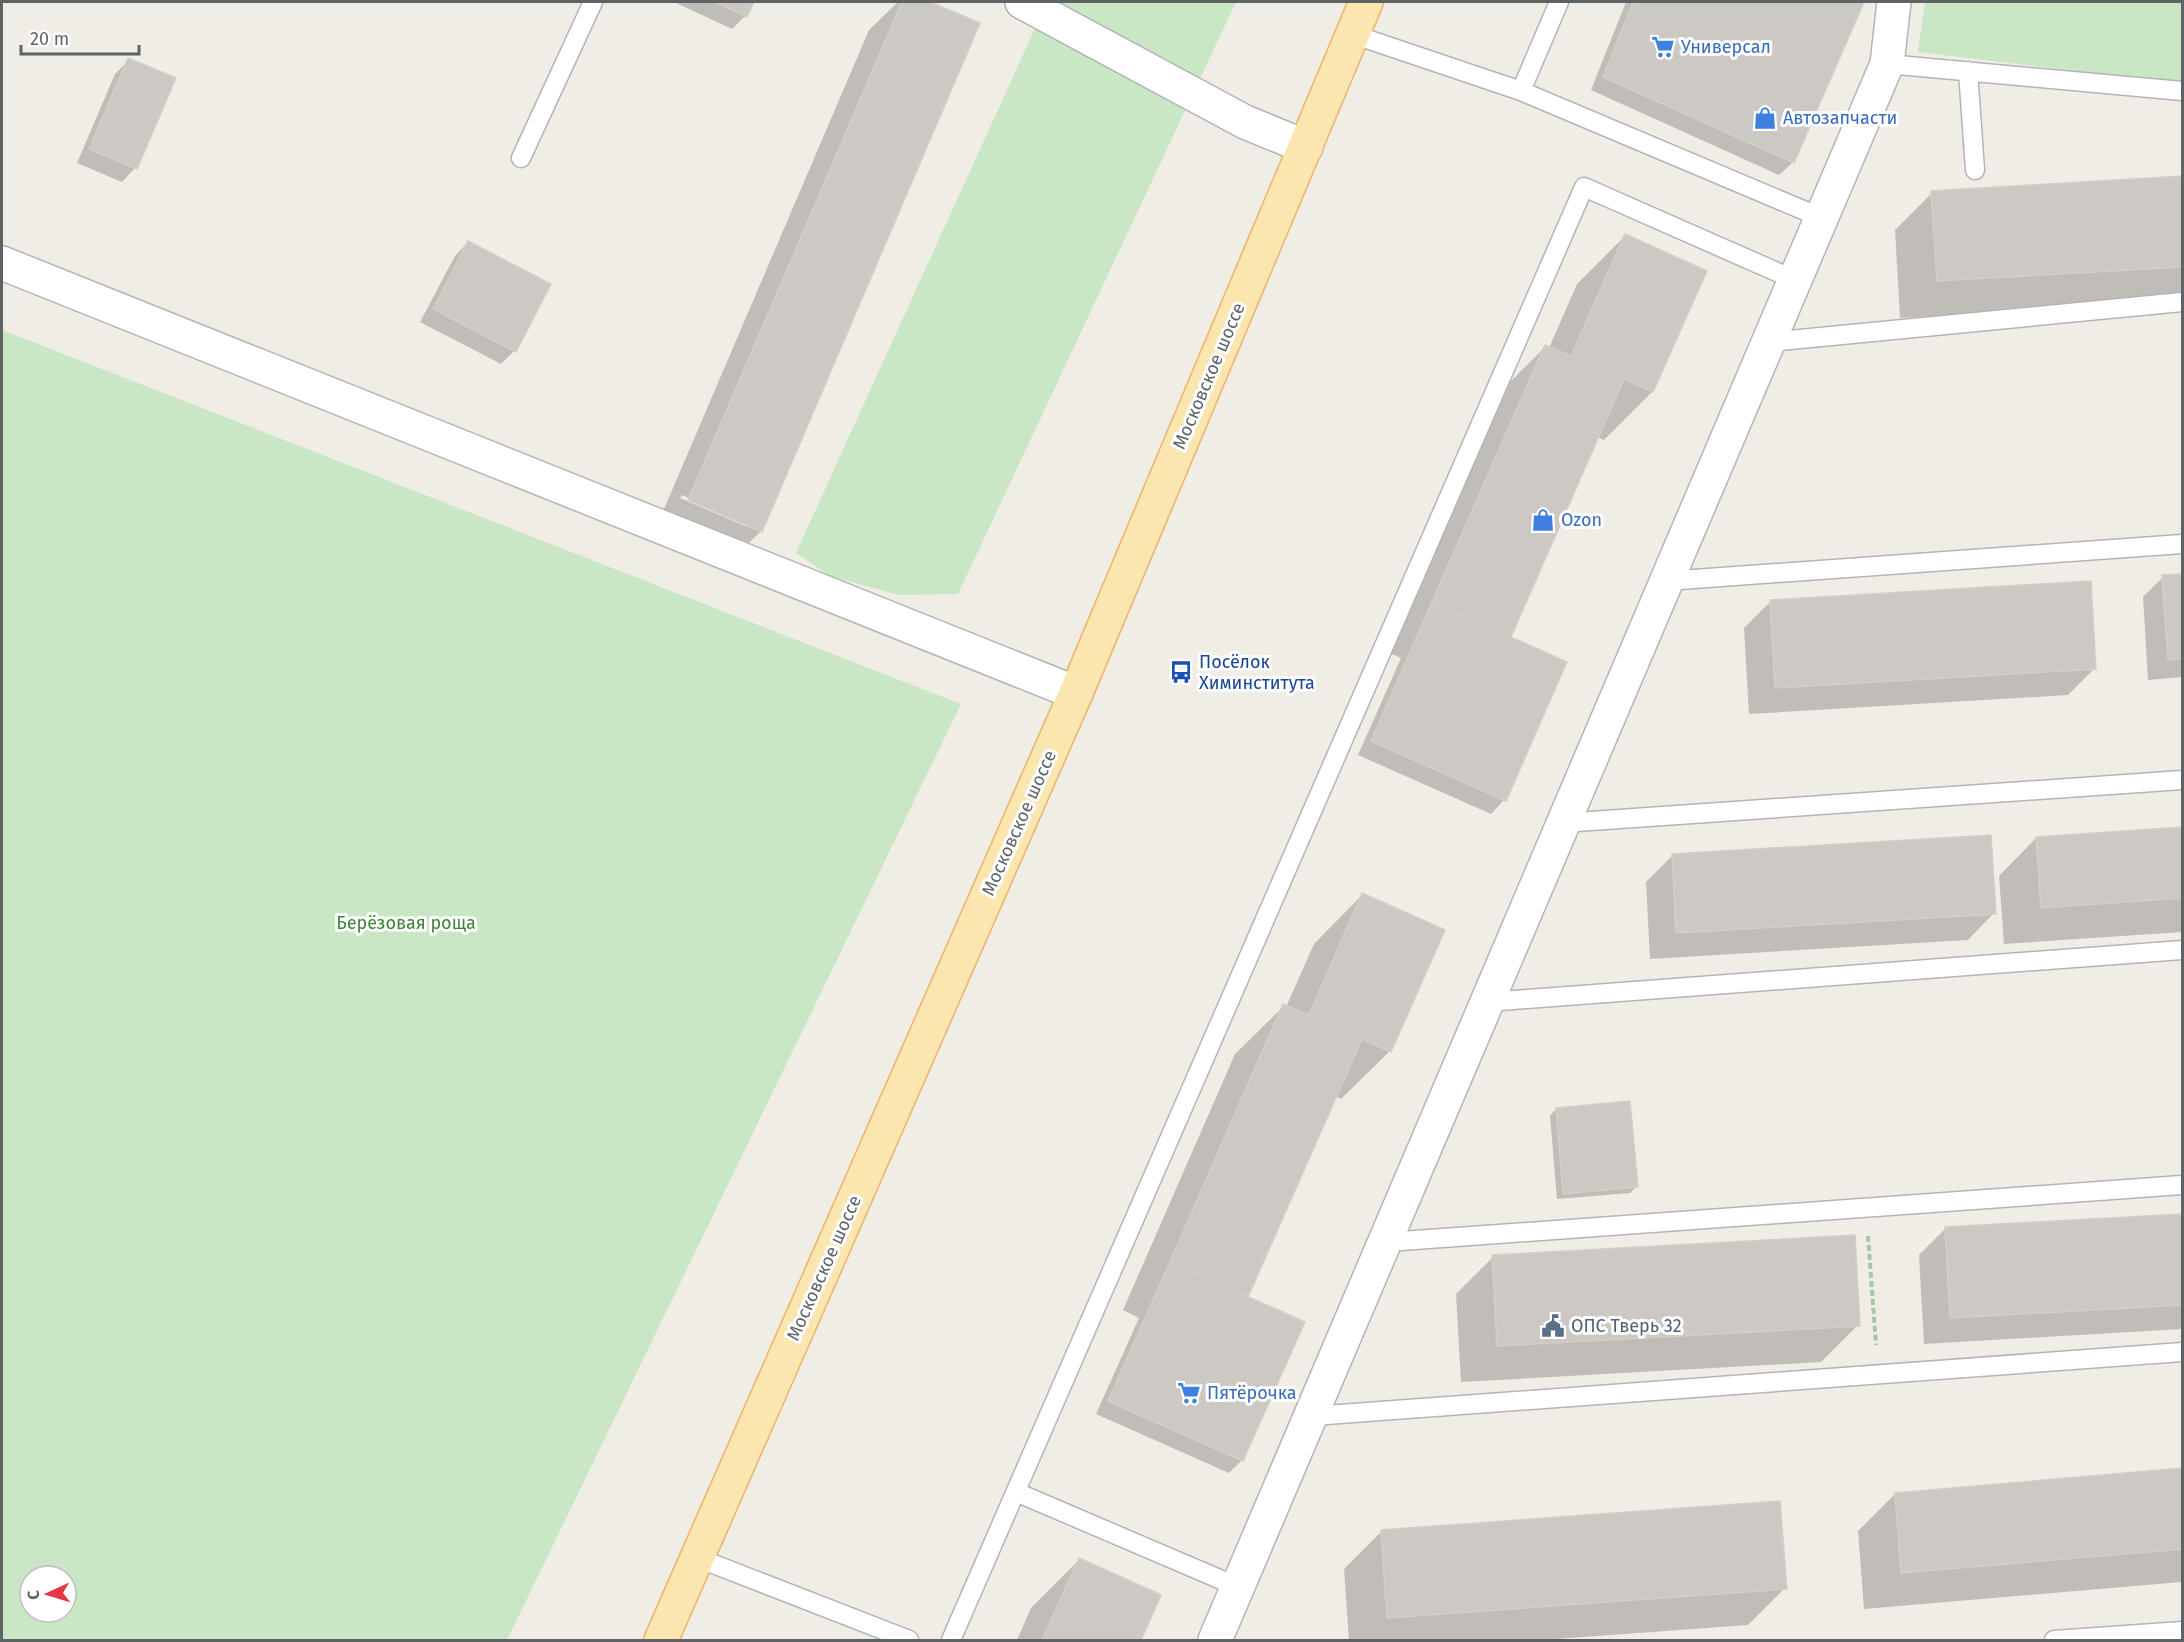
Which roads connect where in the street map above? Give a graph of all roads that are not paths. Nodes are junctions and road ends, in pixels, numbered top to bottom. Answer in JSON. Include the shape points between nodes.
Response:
{"nodes":[{"id":1,"x":593,"y":2,"type":"edge"},
{"id":2,"x":1022,"y":2,"type":"edge"},
{"id":3,"x":1366,"y":2,"type":"edge"},
{"id":4,"x":1559,"y":2,"type":"edge"},
{"id":5,"x":1894,"y":2,"type":"edge"},
{"id":6,"x":1352,"y":34,"type":"junction"},
{"id":7,"x":1887,"y":64,"type":"junction"},
{"id":8,"x":1968,"y":72,"type":"junction"},
{"id":9,"x":1521,"y":91,"type":"junction"},
{"id":10,"x":2182,"y":91,"type":"edge"},
{"id":11,"x":1306,"y":147,"type":"junction"},
{"id":12,"x":521,"y":158,"type":"dead end"},
{"id":13,"x":1975,"y":170,"type":"dead end"},
{"id":14,"x":1822,"y":218,"type":"junction"},
{"id":15,"x":2,"y":263,"type":"edge"},
{"id":16,"x":1795,"y":280,"type":"junction"},
{"id":17,"x":2182,"y":302,"type":"edge"},
{"id":18,"x":1768,"y":342,"type":"junction"},
{"id":19,"x":2182,"y":544,"type":"edge"},
{"id":20,"x":1666,"y":581,"type":"junction"},
{"id":21,"x":1076,"y":693,"type":"junction"},
{"id":22,"x":2182,"y":780,"type":"edge"},
{"id":23,"x":1562,"y":823,"type":"junction"},
{"id":24,"x":2182,"y":950,"type":"edge"},
{"id":25,"x":1487,"y":1002,"type":"junction"},
{"id":26,"x":2182,"y":1185,"type":"edge"},
{"id":27,"x":1387,"y":1242,"type":"junction"},
{"id":28,"x":2182,"y":1352,"type":"edge"},
{"id":29,"x":1313,"y":1416,"type":"junction"},
{"id":30,"x":1016,"y":1492,"type":"junction"},
{"id":31,"x":698,"y":1558,"type":"junction"},
{"id":32,"x":1238,"y":1587,"type":"junction"},
{"id":33,"x":2182,"y":1631,"type":"edge"},
{"id":34,"x":661,"y":1641,"type":"edge"},
{"id":35,"x":909,"y":1641,"type":"edge"},
{"id":36,"x":951,"y":1641,"type":"edge"},
{"id":37,"x":1215,"y":1641,"type":"edge"},
{"id":38,"x":2054,"y":1641,"type":"edge"}],
"edges":[{"from":1,"to":12,"type":"lane"},
{"from":2,"to":11,"type":"street","via":[[1245,122]]},
{"from":3,"to":6,"type":"main road","name":"Московское шоссе"},
{"from":4,"to":9,"type":"lane"},
{"from":5,"to":7,"type":"street"},
{"from":6,"to":9,"type":"lane"},
{"from":6,"to":11,"type":"main road","name":"Московское шоссе"},
{"from":7,"to":8,"type":"lane"},
{"from":7,"to":14,"type":"street"},
{"from":8,"to":10,"type":"lane"},
{"from":8,"to":13,"type":"lane"},
{"from":9,"to":14,"type":"lane"},
{"from":11,"to":21,"type":"main road","name":"Московское шоссе"},
{"from":14,"to":16,"type":"street"},
{"from":15,"to":21,"type":"street"},
{"from":16,"to":18,"type":"street"},
{"from":16,"to":30,"type":"lane","via":[[1584,187]]},
{"from":17,"to":18,"type":"lane"},
{"from":18,"to":20,"type":"street"},
{"from":19,"to":20,"type":"lane"},
{"from":20,"to":23,"type":"street"},
{"from":21,"to":31,"type":"main road","name":"Московское шоссе"},
{"from":22,"to":23,"type":"lane"},
{"from":23,"to":25,"type":"street"},
{"from":24,"to":25,"type":"lane"},
{"from":25,"to":27,"type":"street"},
{"from":26,"to":27,"type":"lane"},
{"from":27,"to":29,"type":"street"},
{"from":28,"to":29,"type":"lane"},
{"from":29,"to":32,"type":"street"},
{"from":30,"to":32,"type":"lane"},
{"from":30,"to":36,"type":"lane"},
{"from":31,"to":34,"type":"main road","name":"Московское шоссе"},
{"from":31,"to":35,"type":"lane"},
{"from":32,"to":37,"type":"street"},
{"from":33,"to":38,"type":"lane"}]}
